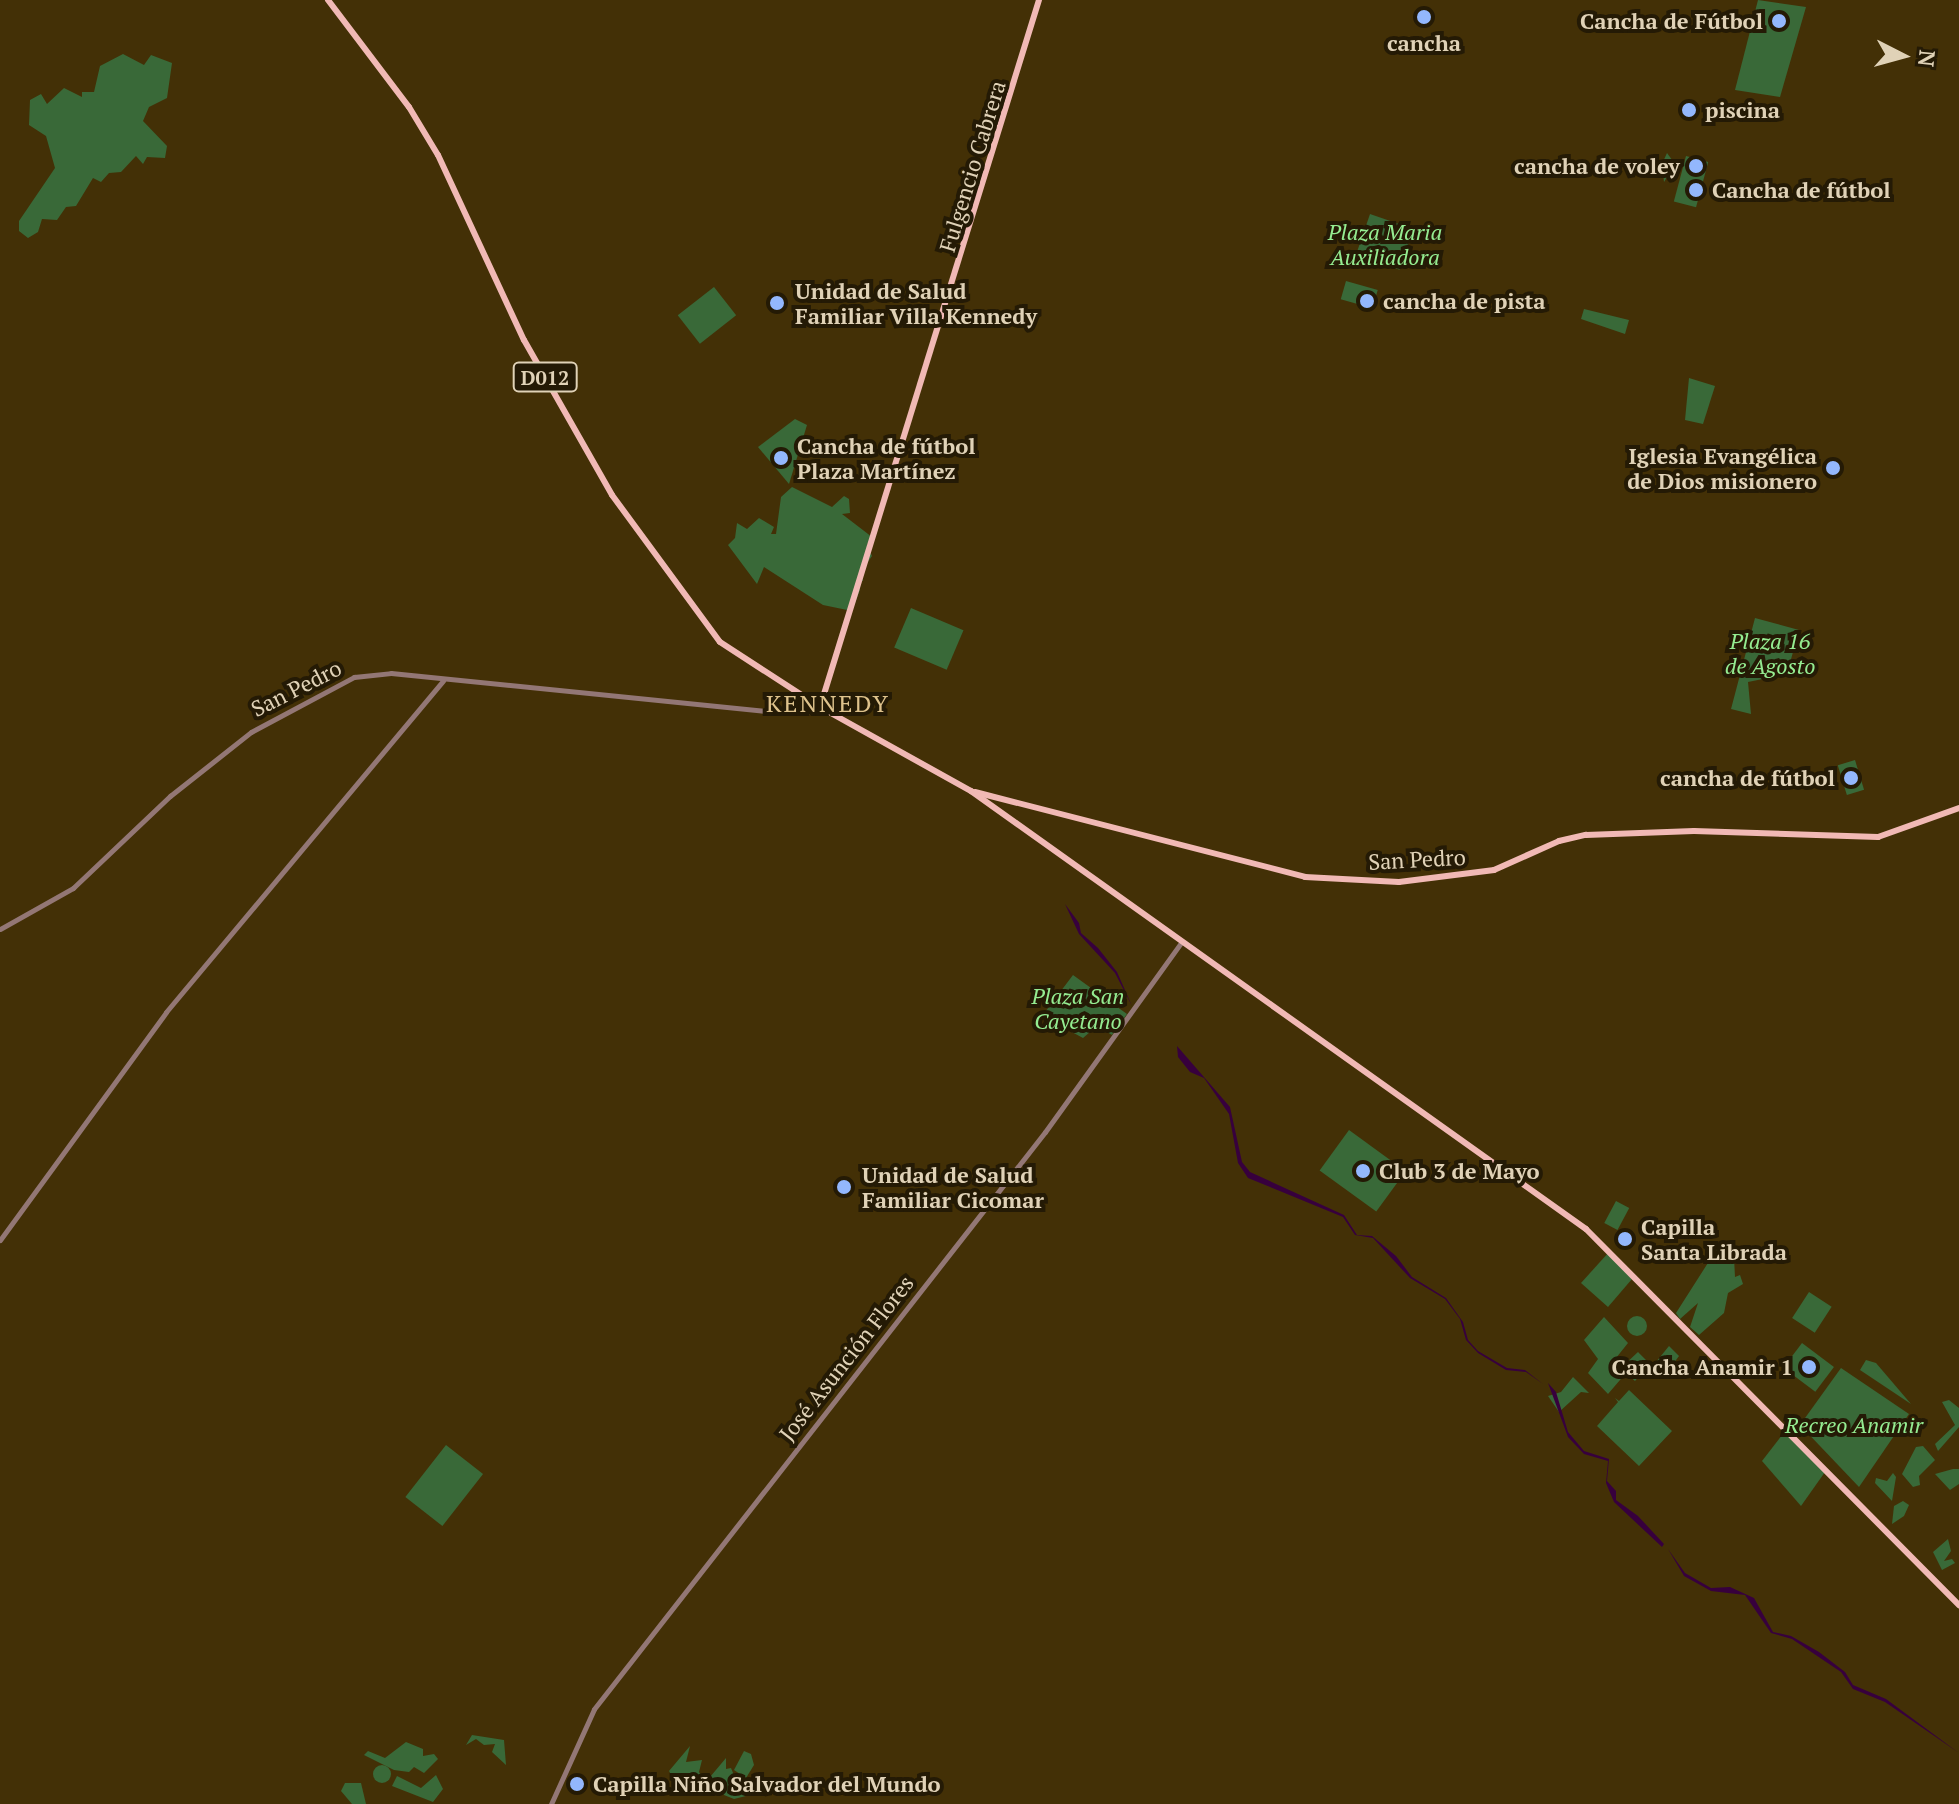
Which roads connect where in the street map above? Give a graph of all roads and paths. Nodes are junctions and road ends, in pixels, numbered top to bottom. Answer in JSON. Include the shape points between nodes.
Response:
{"nodes":[{"id":1,"x":328,"y":0,"type":"edge"},
{"id":2,"x":1039,"y":0,"type":"edge"},
{"id":3,"x":443,"y":680,"type":"junction"},
{"id":4,"x":820,"y":707,"type":"junction"},
{"id":5,"x":971,"y":791,"type":"junction"},
{"id":6,"x":1004,"y":798,"type":"junction"},
{"id":7,"x":1959,"y":808,"type":"edge"},
{"id":8,"x":998,"y":810,"type":"junction"},
{"id":9,"x":0,"y":929,"type":"edge"},
{"id":10,"x":1182,"y":941,"type":"junction"},
{"id":11,"x":0,"y":1240,"type":"edge"},
{"id":12,"x":1959,"y":1605,"type":"edge"},
{"id":13,"x":551,"y":1804,"type":"edge"}],
"edges":[{"from":1,"to":4,"type":"main road","number":"D012","via":[[409,107],[438,155],[524,340],[648,548],[720,642]]},
{"from":2,"to":4,"type":"main road","name":"Fulgencio Cabrera"},
{"from":3,"to":4,"type":"street","name":"San Pedro","via":[[767,711],[804,713]]},
{"from":3,"to":9,"type":"street","name":"San Pedro","via":[[391,673],[354,677],[302,700],[233,744],[73,888]]},
{"from":3,"to":11,"type":"street","via":[[166,1012]]},
{"from":4,"to":5,"type":"main road","number":"D012"},
{"from":5,"to":6,"type":"main road","name":"San Pedro"},
{"from":5,"to":8,"type":"main road","number":"D012"},
{"from":6,"to":7,"type":"main road","name":"San Pedro","via":[[1305,877],[1399,882],[1494,870],[1586,835],[1683,831],[1878,837]]},
{"from":6,"to":8,"type":"main road"},
{"from":8,"to":10,"type":"main road","number":"D012"},
{"from":10,"to":12,"type":"main road","number":"D012","via":[[1599,1239]]},
{"from":10,"to":13,"type":"street","name":"José Asunción Flores","via":[[1045,1132],[594,1709]]}]}
